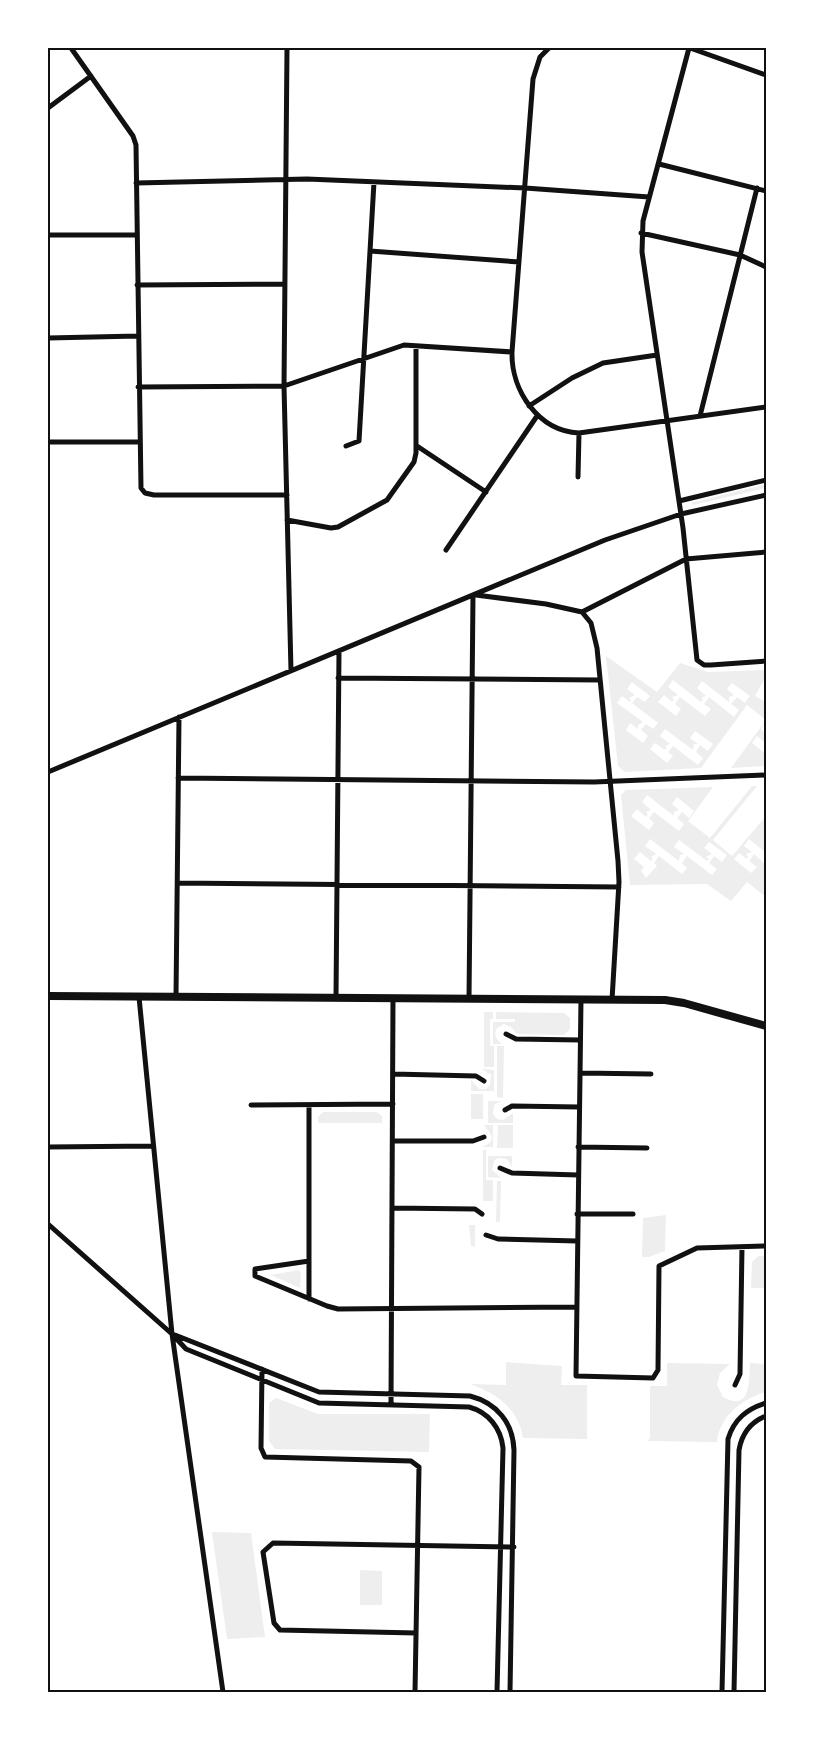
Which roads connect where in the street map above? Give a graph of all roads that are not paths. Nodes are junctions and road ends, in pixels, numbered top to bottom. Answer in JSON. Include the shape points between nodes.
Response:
{"nodes":[{"id":1,"x":71,"y":48,"type":"edge"},
{"id":2,"x":287,"y":48,"type":"edge"},
{"id":3,"x":549,"y":48,"type":"edge"},
{"id":4,"x":690,"y":48,"type":"edge"},
{"id":5,"x":766,"y":75,"type":"edge"},
{"id":6,"x":91,"y":76,"type":"junction"},
{"id":7,"x":48,"y":108,"type":"edge"},
{"id":8,"x":659,"y":164,"type":"junction"},
{"id":9,"x":286,"y":181,"type":"junction"},
{"id":10,"x":374,"y":182,"type":"junction"},
{"id":11,"x":136,"y":183,"type":"junction"},
{"id":12,"x":525,"y":188,"type":"junction"},
{"id":13,"x":757,"y":188,"type":"junction"},
{"id":14,"x":766,"y":191,"type":"edge"},
{"id":15,"x":650,"y":197,"type":"junction"},
{"id":16,"x":641,"y":233,"type":"junction"},
{"id":17,"x":137,"y":235,"type":"junction"},
{"id":18,"x":48,"y":236,"type":"edge"},
{"id":19,"x":370,"y":251,"type":"junction"},
{"id":20,"x":740,"y":255,"type":"junction"},
{"id":21,"x":519,"y":262,"type":"junction"},
{"id":22,"x":766,"y":267,"type":"edge"},
{"id":23,"x":285,"y":284,"type":"junction"},
{"id":24,"x":137,"y":285,"type":"junction"},
{"id":25,"x":138,"y":336,"type":"junction"},
{"id":26,"x":48,"y":338,"type":"edge"},
{"id":27,"x":416,"y":346,"type":"junction"},
{"id":28,"x":512,"y":352,"type":"junction"},
{"id":29,"x":656,"y":355,"type":"junction"},
{"id":30,"x":364,"y":359,"type":"junction"},
{"id":31,"x":284,"y":386,"type":"junction"},
{"id":32,"x":138,"y":387,"type":"junction"},
{"id":33,"x":529,"y":406,"type":"junction"},
{"id":34,"x":766,"y":408,"type":"edge"},
{"id":35,"x":538,"y":416,"type":"junction"},
{"id":36,"x":700,"y":416,"type":"junction"},
{"id":37,"x":666,"y":421,"type":"junction"},
{"id":38,"x":578,"y":433,"type":"junction"},
{"id":39,"x":48,"y":442,"type":"edge"},
{"id":40,"x":139,"y":442,"type":"junction"},
{"id":41,"x":346,"y":446,"type":"dead end"},
{"id":42,"x":417,"y":446,"type":"junction"},
{"id":43,"x":578,"y":477,"type":"dead end"},
{"id":44,"x":766,"y":480,"type":"edge"},
{"id":45,"x":486,"y":492,"type":"junction"},
{"id":46,"x":287,"y":495,"type":"junction"},
{"id":47,"x":766,"y":495,"type":"edge"},
{"id":48,"x":678,"y":501,"type":"junction"},
{"id":49,"x":681,"y":514,"type":"junction"},
{"id":50,"x":287,"y":520,"type":"junction"},
{"id":51,"x":446,"y":550,"type":"dead end"},
{"id":52,"x":766,"y":552,"type":"edge"},
{"id":53,"x":686,"y":559,"type":"junction"},
{"id":54,"x":472,"y":594,"type":"junction"},
{"id":55,"x":582,"y":612,"type":"junction"},
{"id":56,"x":339,"y":651,"type":"junction"},
{"id":57,"x":766,"y":661,"type":"edge"},
{"id":58,"x":291,"y":671,"type":"junction"},
{"id":59,"x":338,"y":678,"type":"junction"},
{"id":60,"x":472,"y":679,"type":"junction"},
{"id":61,"x":600,"y":680,"type":"junction"},
{"id":62,"x":178,"y":717,"type":"junction"},
{"id":63,"x":48,"y":772,"type":"edge"},
{"id":64,"x":766,"y":775,"type":"edge"},
{"id":65,"x":178,"y":778,"type":"junction"},
{"id":66,"x":338,"y":780,"type":"junction"},
{"id":67,"x":610,"y":781,"type":"junction"},
{"id":68,"x":472,"y":782,"type":"junction"},
{"id":69,"x":177,"y":883,"type":"junction"},
{"id":70,"x":337,"y":885,"type":"junction"},
{"id":71,"x":470,"y":886,"type":"junction"},
{"id":72,"x":619,"y":887,"type":"junction"},
{"id":73,"x":48,"y":996,"type":"edge"},
{"id":74,"x":139,"y":997,"type":"junction"},
{"id":75,"x":176,"y":997,"type":"junction"},
{"id":76,"x":336,"y":998,"type":"junction"},
{"id":77,"x":393,"y":998,"type":"junction"},
{"id":78,"x":469,"y":999,"type":"junction"},
{"id":79,"x":581,"y":1000,"type":"junction"},
{"id":80,"x":612,"y":1000,"type":"junction"},
{"id":81,"x":766,"y":1026,"type":"edge"},
{"id":82,"x":506,"y":1034,"type":"dead end"},
{"id":83,"x":580,"y":1040,"type":"junction"},
{"id":84,"x":580,"y":1073,"type":"junction"},
{"id":85,"x":393,"y":1074,"type":"junction"},
{"id":86,"x":651,"y":1074,"type":"dead end"},
{"id":87,"x":484,"y":1081,"type":"dead end"},
{"id":88,"x":393,"y":1104,"type":"junction"},
{"id":89,"x":251,"y":1105,"type":"dead end"},
{"id":90,"x":309,"y":1105,"type":"junction"},
{"id":91,"x":579,"y":1107,"type":"junction"},
{"id":92,"x":505,"y":1110,"type":"dead end"},
{"id":93,"x":484,"y":1137,"type":"dead end"},
{"id":94,"x":393,"y":1141,"type":"junction"},
{"id":95,"x":153,"y":1146,"type":"junction"},
{"id":96,"x":578,"y":1147,"type":"junction"},
{"id":97,"x":48,"y":1148,"type":"edge"},
{"id":98,"x":647,"y":1148,"type":"dead end"},
{"id":99,"x":500,"y":1168,"type":"dead end"},
{"id":100,"x":578,"y":1175,"type":"junction"},
{"id":101,"x":392,"y":1208,"type":"junction"},
{"id":102,"x":482,"y":1214,"type":"dead end"},
{"id":103,"x":577,"y":1214,"type":"junction"},
{"id":104,"x":634,"y":1214,"type":"dead end"},
{"id":105,"x":48,"y":1224,"type":"edge"},
{"id":106,"x":486,"y":1235,"type":"dead end"},
{"id":107,"x":577,"y":1242,"type":"junction"},
{"id":108,"x":766,"y":1246,"type":"edge"},
{"id":109,"x":742,"y":1247,"type":"junction"},
{"id":110,"x":309,"y":1261,"type":"junction"},
{"id":111,"x":309,"y":1299,"type":"junction"},
{"id":112,"x":575,"y":1307,"type":"junction"},
{"id":113,"x":392,"y":1309,"type":"junction"},
{"id":114,"x":172,"y":1334,"type":"junction"},
{"id":115,"x":262,"y":1369,"type":"junction"},
{"id":116,"x":261,"y":1380,"type":"junction"},
{"id":117,"x":735,"y":1385,"type":"dead end"},
{"id":118,"x":391,"y":1395,"type":"junction"},
{"id":119,"x":766,"y":1403,"type":"edge"},
{"id":120,"x":391,"y":1405,"type":"junction"},
{"id":121,"x":766,"y":1416,"type":"edge"},
{"id":122,"x":417,"y":1545,"type":"junction"},
{"id":123,"x":501,"y":1547,"type":"junction"},
{"id":124,"x":514,"y":1547,"type":"junction"},
{"id":125,"x":416,"y":1633,"type":"junction"},
{"id":126,"x":223,"y":1692,"type":"edge"},
{"id":127,"x":415,"y":1692,"type":"edge"},
{"id":128,"x":498,"y":1692,"type":"edge"},
{"id":129,"x":510,"y":1692,"type":"edge"},
{"id":130,"x":722,"y":1692,"type":"edge"},
{"id":131,"x":734,"y":1692,"type":"edge"}],
"edges":[{"from":1,"to":6,"type":"street"},
{"from":2,"to":9,"type":"street"},
{"from":3,"to":12,"type":"street","via":[[540,57],[533,79]]},
{"from":4,"to":5,"type":"street"},
{"from":4,"to":8,"type":"street"},
{"from":6,"to":7,"type":"street"},
{"from":6,"to":11,"type":"street","via":[[134,139]]},
{"from":8,"to":13,"type":"street"},
{"from":8,"to":15,"type":"street"},
{"from":9,"to":10,"type":"street"},
{"from":9,"to":11,"type":"street"},
{"from":9,"to":23,"type":"street"},
{"from":10,"to":12,"type":"street"},
{"from":10,"to":19,"type":"street"},
{"from":11,"to":17,"type":"street"},
{"from":12,"to":15,"type":"street"},
{"from":12,"to":21,"type":"street"},
{"from":13,"to":14,"type":"street"},
{"from":13,"to":20,"type":"street"},
{"from":15,"to":16,"type":"street"},
{"from":16,"to":20,"type":"street"},
{"from":16,"to":29,"type":"street"},
{"from":17,"to":18,"type":"street"},
{"from":17,"to":24,"type":"street"},
{"from":19,"to":21,"type":"street"},
{"from":19,"to":30,"type":"street"},
{"from":20,"to":22,"type":"street"},
{"from":20,"to":36,"type":"street"},
{"from":21,"to":28,"type":"street"},
{"from":23,"to":24,"type":"street"},
{"from":23,"to":31,"type":"street"},
{"from":24,"to":25,"type":"street"},
{"from":25,"to":26,"type":"street"},
{"from":25,"to":32,"type":"street"},
{"from":27,"to":28,"type":"street"},
{"from":27,"to":30,"type":"street","via":[[404,345]]},
{"from":27,"to":42,"type":"street"},
{"from":28,"to":33,"type":"street","via":[[513,373]]},
{"from":29,"to":33,"type":"street","via":[[603,364],[572,378]]},
{"from":29,"to":37,"type":"street"},
{"from":30,"to":31,"type":"street"},
{"from":30,"to":41,"type":"street","via":[[359,441]]},
{"from":31,"to":32,"type":"street"},
{"from":31,"to":46,"type":"street"},
{"from":32,"to":40,"type":"street"},
{"from":33,"to":35,"type":"street"},
{"from":34,"to":36,"type":"street"},
{"from":35,"to":38,"type":"street","via":[[564,430]]},
{"from":35,"to":45,"type":"street"},
{"from":36,"to":37,"type":"street"},
{"from":37,"to":38,"type":"street"},
{"from":37,"to":48,"type":"street"},
{"from":38,"to":43,"type":"street"},
{"from":39,"to":40,"type":"street"},
{"from":40,"to":46,"type":"street","via":[[141,488],[145,493]]},
{"from":42,"to":45,"type":"street"},
{"from":42,"to":50,"type":"street","via":[[415,458],[387,500],[374,509],[331,528]]},
{"from":44,"to":48,"type":"street"},
{"from":45,"to":51,"type":"street"},
{"from":46,"to":50,"type":"street"},
{"from":47,"to":49,"type":"street"},
{"from":48,"to":49,"type":"street"},
{"from":49,"to":53,"type":"street"},
{"from":49,"to":54,"type":"street","via":[[606,540]]},
{"from":50,"to":58,"type":"street"},
{"from":52,"to":53,"type":"street"},
{"from":53,"to":55,"type":"street"},
{"from":53,"to":57,"type":"street","via":[[699,662],[711,665]]},
{"from":54,"to":55,"type":"street"},
{"from":54,"to":56,"type":"street"},
{"from":54,"to":60,"type":"street"},
{"from":55,"to":61,"type":"street","via":[[595,634]]},
{"from":56,"to":58,"type":"street"},
{"from":56,"to":59,"type":"street"},
{"from":58,"to":62,"type":"street"},
{"from":59,"to":60,"type":"street"},
{"from":59,"to":66,"type":"street"},
{"from":60,"to":61,"type":"street"},
{"from":60,"to":68,"type":"street"},
{"from":61,"to":67,"type":"street"},
{"from":62,"to":63,"type":"street"},
{"from":62,"to":65,"type":"street"},
{"from":64,"to":67,"type":"street"},
{"from":65,"to":66,"type":"street"},
{"from":65,"to":69,"type":"street"},
{"from":66,"to":68,"type":"street"},
{"from":66,"to":70,"type":"street"},
{"from":67,"to":68,"type":"street"},
{"from":67,"to":72,"type":"street"},
{"from":68,"to":71,"type":"street"},
{"from":69,"to":70,"type":"street"},
{"from":69,"to":75,"type":"street"},
{"from":70,"to":71,"type":"street"},
{"from":70,"to":76,"type":"street"},
{"from":71,"to":72,"type":"street"},
{"from":71,"to":78,"type":"street"},
{"from":72,"to":80,"type":"street"},
{"from":73,"to":74,"type":"main road"},
{"from":74,"to":75,"type":"main road"},
{"from":74,"to":95,"type":"street"},
{"from":75,"to":76,"type":"main road"},
{"from":76,"to":77,"type":"main road"},
{"from":77,"to":78,"type":"main road"},
{"from":77,"to":85,"type":"street"},
{"from":78,"to":79,"type":"main road"},
{"from":79,"to":80,"type":"main road"},
{"from":79,"to":83,"type":"street"},
{"from":80,"to":81,"type":"main road","via":[[677,1002]]},
{"from":82,"to":83,"type":"street","via":[[516,1039]]},
{"from":83,"to":84,"type":"street"},
{"from":84,"to":86,"type":"street"},
{"from":84,"to":91,"type":"street"},
{"from":85,"to":87,"type":"street","via":[[476,1076]]},
{"from":85,"to":88,"type":"street"},
{"from":88,"to":90,"type":"street"},
{"from":88,"to":94,"type":"street"},
{"from":89,"to":90,"type":"street"},
{"from":90,"to":110,"type":"street"},
{"from":91,"to":92,"type":"street","via":[[512,1106]]},
{"from":91,"to":96,"type":"street"},
{"from":93,"to":94,"type":"street","via":[[473,1141]]},
{"from":94,"to":101,"type":"street"},
{"from":95,"to":97,"type":"street"},
{"from":95,"to":114,"type":"street"},
{"from":96,"to":98,"type":"street"},
{"from":96,"to":100,"type":"street"},
{"from":99,"to":100,"type":"street","via":[[512,1173]]},
{"from":100,"to":103,"type":"street"},
{"from":101,"to":102,"type":"street","via":[[475,1209]]},
{"from":101,"to":113,"type":"street"},
{"from":103,"to":104,"type":"street"},
{"from":103,"to":107,"type":"street"},
{"from":105,"to":114,"type":"street"},
{"from":106,"to":107,"type":"street","via":[[498,1240]]},
{"from":107,"to":112,"type":"street"},
{"from":108,"to":109,"type":"street"},
{"from":109,"to":112,"type":"street","via":[[696,1248],[659,1266],[658,1370],[653,1378],[580,1378],[574,1373]]},
{"from":109,"to":117,"type":"street","via":[[740,1374]]},
{"from":110,"to":111,"type":"street"},
{"from":110,"to":111,"type":"street","via":[[255,1269],[255,1276]]},
{"from":111,"to":113,"type":"street","via":[[332,1308]]},
{"from":112,"to":113,"type":"street"},
{"from":113,"to":118,"type":"street"},
{"from":114,"to":115,"type":"street"},
{"from":114,"to":116,"type":"street","via":[[186,1349]]},
{"from":114,"to":126,"type":"street"},
{"from":115,"to":116,"type":"street"},
{"from":115,"to":118,"type":"street","via":[[319,1392]]},
{"from":116,"to":120,"type":"street","via":[[318,1403]]},
{"from":116,"to":122,"type":"street","via":[[261,1448],[265,1457],[411,1461],[418,1467]]},
{"from":118,"to":120,"type":"street"},
{"from":118,"to":124,"type":"street","via":[[470,1396],[488,1403],[503,1416],[514,1441]]},
{"from":119,"to":130,"type":"street","via":[[743,1414],[733,1425],[726,1447]]},
{"from":120,"to":123,"type":"street","via":[[469,1407],[491,1420],[499,1431],[503,1448]]},
{"from":121,"to":131,"type":"street","via":[[751,1424],[739,1450]]},
{"from":122,"to":123,"type":"street"},
{"from":122,"to":125,"type":"street"},
{"from":122,"to":125,"type":"street","via":[[273,1543],[263,1552],[277,1628],[283,1631]]},
{"from":123,"to":124,"type":"street"},
{"from":123,"to":128,"type":"street"},
{"from":124,"to":129,"type":"street"},
{"from":125,"to":127,"type":"street"}]}
